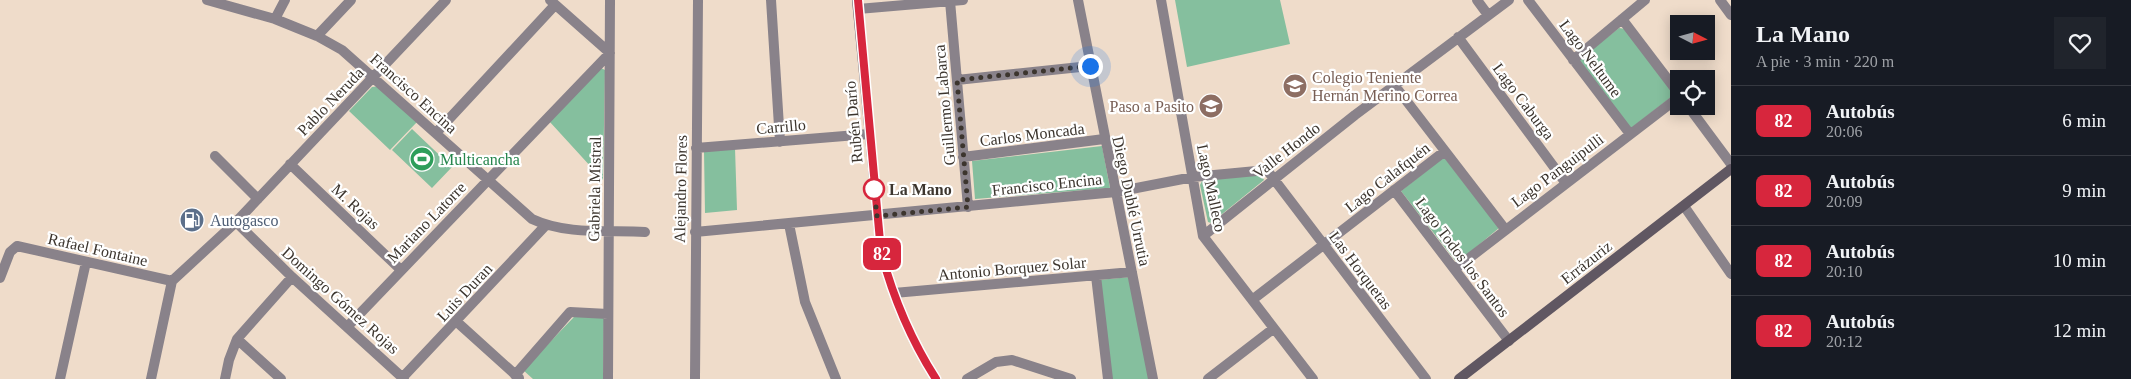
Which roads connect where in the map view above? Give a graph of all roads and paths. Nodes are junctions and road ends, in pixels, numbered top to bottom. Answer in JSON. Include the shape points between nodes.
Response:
{"nodes":[{"id":1,"x":285,"y":0,"type":"edge"},
{"id":2,"x":351,"y":0,"type":"edge"},
{"id":3,"x":446,"y":0,"type":"edge"},
{"id":4,"x":610,"y":0,"type":"edge"},
{"id":5,"x":698,"y":0,"type":"edge"},
{"id":6,"x":771,"y":0,"type":"edge"},
{"id":7,"x":963,"y":0,"type":"edge"},
{"id":8,"x":1078,"y":0,"type":"edge"},
{"id":9,"x":1161,"y":0,"type":"edge"},
{"id":10,"x":1477,"y":0,"type":"edge"},
{"id":11,"x":1509,"y":0,"type":"edge"},
{"id":12,"x":1528,"y":0,"type":"edge"},
{"id":13,"x":1645,"y":0,"type":"edge"},
{"id":14,"x":1720,"y":0,"type":"edge"},
{"id":15,"x":211,"y":1,"type":"edge"},
{"id":16,"x":950,"y":1,"type":"edge"},
{"id":17,"x":553,"y":2,"type":"edge"},
{"id":18,"x":858,"y":5,"type":"edge"},
{"id":19,"x":1488,"y":15,"type":"junction"},
{"id":20,"x":1731,"y":15,"type":"edge"},
{"id":21,"x":275,"y":19,"type":"junction"},
{"id":22,"x":1622,"y":19,"type":"junction"},
{"id":23,"x":317,"y":36,"type":"junction"},
{"id":24,"x":1458,"y":38,"type":"junction"},
{"id":25,"x":610,"y":53,"type":"junction"},
{"id":26,"x":1573,"y":60,"type":"junction"},
{"id":27,"x":1090,"y":66,"type":"junction"},
{"id":28,"x":374,"y":76,"type":"junction"},
{"id":29,"x":957,"y":80,"type":"junction"},
{"id":30,"x":1670,"y":83,"type":"edge"},
{"id":31,"x":1395,"y":86,"type":"junction"},
{"id":32,"x":1670,"y":102,"type":"edge"},
{"id":33,"x":1695,"y":115,"type":"edge"},
{"id":34,"x":436,"y":133,"type":"junction"},
{"id":35,"x":869,"y":134,"type":"junction"},
{"id":36,"x":1630,"y":134,"type":"junction"},
{"id":37,"x":1104,"y":139,"type":"junction"},
{"id":38,"x":780,"y":142,"type":"junction"},
{"id":39,"x":696,"y":148,"type":"junction"},
{"id":40,"x":1444,"y":151,"type":"junction"},
{"id":41,"x":214,"y":156,"type":"dead end"},
{"id":42,"x":963,"y":157,"type":"junction"},
{"id":43,"x":290,"y":164,"type":"junction"},
{"id":44,"x":1731,"y":164,"type":"edge"},
{"id":45,"x":1731,"y":169,"type":"edge"},
{"id":46,"x":1193,"y":177,"type":"junction"},
{"id":47,"x":1273,"y":178,"type":"junction"},
{"id":48,"x":486,"y":181,"type":"junction"},
{"id":49,"x":1565,"y":182,"type":"junction"},
{"id":50,"x":1394,"y":190,"type":"junction"},
{"id":51,"x":1116,"y":192,"type":"junction"},
{"id":52,"x":258,"y":199,"type":"junction"},
{"id":53,"x":1684,"y":206,"type":"junction"},
{"id":54,"x":968,"y":207,"type":"junction"},
{"id":55,"x":877,"y":216,"type":"junction"},
{"id":56,"x":236,"y":222,"type":"junction"},
{"id":57,"x":789,"y":224,"type":"junction"},
{"id":58,"x":546,"y":225,"type":"junction"},
{"id":59,"x":1505,"y":229,"type":"junction"},
{"id":60,"x":608,"y":230,"type":"junction"},
{"id":61,"x":645,"y":232,"type":"dead end"},
{"id":62,"x":695,"y":232,"type":"junction"},
{"id":63,"x":1203,"y":236,"type":"junction"},
{"id":64,"x":1323,"y":246,"type":"junction"},
{"id":65,"x":86,"y":262,"type":"junction"},
{"id":66,"x":1455,"y":269,"type":"junction"},
{"id":67,"x":401,"y":270,"type":"junction"},
{"id":68,"x":1132,"y":272,"type":"junction"},
{"id":69,"x":1731,"y":274,"type":"edge"},
{"id":70,"x":1096,"y":276,"type":"junction"},
{"id":71,"x":292,"y":277,"type":"junction"},
{"id":72,"x":0,"y":278,"type":"edge"},
{"id":73,"x":172,"y":281,"type":"junction"},
{"id":74,"x":894,"y":293,"type":"junction"},
{"id":75,"x":1252,"y":300,"type":"junction"},
{"id":76,"x":608,"y":314,"type":"junction"},
{"id":77,"x":457,"y":322,"type":"junction"},
{"id":78,"x":348,"y":326,"type":"junction"},
{"id":79,"x":1274,"y":329,"type":"junction"},
{"id":80,"x":237,"y":339,"type":"junction"},
{"id":81,"x":1509,"y":341,"type":"junction"},
{"id":82,"x":517,"y":377,"type":"edge"},
{"id":83,"x":831,"y":377,"type":"edge"},
{"id":84,"x":1214,"y":377,"type":"edge"},
{"id":85,"x":404,"y":378,"type":"edge"},
{"id":86,"x":60,"y":379,"type":"edge"},
{"id":87,"x":152,"y":379,"type":"edge"},
{"id":88,"x":225,"y":379,"type":"edge"},
{"id":89,"x":281,"y":379,"type":"edge"},
{"id":90,"x":608,"y":379,"type":"edge"},
{"id":91,"x":694,"y":379,"type":"edge"},
{"id":92,"x":936,"y":379,"type":"edge"},
{"id":93,"x":967,"y":379,"type":"edge"},
{"id":94,"x":1071,"y":379,"type":"edge"},
{"id":95,"x":1108,"y":379,"type":"edge"},
{"id":96,"x":1153,"y":379,"type":"edge"},
{"id":97,"x":1312,"y":379,"type":"edge"},
{"id":98,"x":1426,"y":379,"type":"edge"},
{"id":99,"x":1459,"y":379,"type":"edge"}],
"edges":[{"from":1,"to":21,"type":"street"},
{"from":2,"to":23,"type":"street"},
{"from":3,"to":28,"type":"street","name":"Pablo Neruda"},
{"from":4,"to":25,"type":"street","name":"Gabriela Mistral"},
{"from":5,"to":39,"type":"street","name":"Alejandro Flores"},
{"from":6,"to":38,"type":"street"},
{"from":7,"to":16,"type":"street"},
{"from":8,"to":27,"type":"street","name":"Diego Dublé Urrutia"},
{"from":9,"to":46,"type":"street","name":"Lago Malleco"},
{"from":10,"to":19,"type":"street"},
{"from":11,"to":19,"type":"street","name":"Valle Hondo"},
{"from":12,"to":26,"type":"street","name":"Lago Neltume"},
{"from":13,"to":22,"type":"street"},
{"from":14,"to":20,"type":"street"},
{"from":15,"to":21,"type":"street","name":"Francisco Encina"},
{"from":16,"to":18,"type":"street"},
{"from":16,"to":29,"type":"street","name":"Guillermo Labarca"},
{"from":17,"to":25,"type":"street"},
{"from":17,"to":34,"type":"street"},
{"from":18,"to":35,"type":"street","name":"Rubén Darío"},
{"from":19,"to":24,"type":"street","name":"Valle Hondo"},
{"from":21,"to":23,"type":"street","name":"Francisco Encina"},
{"from":22,"to":26,"type":"street"},
{"from":22,"to":30,"type":"street"},
{"from":23,"to":28,"type":"street","name":"Francisco Encina","via":[[342,50]]},
{"from":24,"to":31,"type":"street","name":"Valle Hondo"},
{"from":24,"to":49,"type":"street","name":"Lago Caburga"},
{"from":25,"to":48,"type":"street","name":"Mariano Latorre"},
{"from":25,"to":60,"type":"street","name":"Gabriela Mistral"},
{"from":26,"to":36,"type":"street","name":"Lago Neltume"},
{"from":27,"to":29,"type":"street"},
{"from":27,"to":37,"type":"street","name":"Diego Dublé Urrutia"},
{"from":28,"to":34,"type":"street","name":"Francisco Encina"},
{"from":28,"to":43,"type":"street","name":"Pablo Neruda"},
{"from":29,"to":42,"type":"street","name":"Guillermo Labarca"},
{"from":31,"to":40,"type":"street"},
{"from":31,"to":47,"type":"street","name":"Valle Hondo"},
{"from":32,"to":36,"type":"street","name":"Lago Panguipulli"},
{"from":33,"to":44,"type":"street"},
{"from":34,"to":48,"type":"street","name":"Francisco Encina"},
{"from":35,"to":38,"type":"street","name":"Carrillo"},
{"from":35,"to":55,"type":"street","name":"Rubén Darío"},
{"from":36,"to":49,"type":"street","name":"Lago Panguipulli"},
{"from":37,"to":42,"type":"street","name":"Carlos Moncada"},
{"from":37,"to":51,"type":"street","name":"Diego Dublé Urrutia"},
{"from":38,"to":39,"type":"street","name":"Carrillo"},
{"from":39,"to":62,"type":"street","name":"Alejandro Flores"},
{"from":40,"to":50,"type":"street","name":"Lago Calafquén"},
{"from":40,"to":59,"type":"street"},
{"from":41,"to":52,"type":"street"},
{"from":42,"to":54,"type":"street","name":"Guillermo Labarca"},
{"from":43,"to":52,"type":"street","name":"Pablo Neruda"},
{"from":43,"to":67,"type":"street","name":"M. Rojas"},
{"from":45,"to":53,"type":"street","name":"Errázuriz"},
{"from":46,"to":47,"type":"street","name":"Francisco Encina","via":[[1267,170]]},
{"from":46,"to":51,"type":"street","name":"Francisco Encina"},
{"from":46,"to":63,"type":"street","name":"Lago Malleco"},
{"from":47,"to":63,"type":"street","name":"Valle Hondo"},
{"from":47,"to":64,"type":"street","name":"Las Horquetas"},
{"from":48,"to":58,"type":"street","name":"Francisco Encina","via":[[532,219]]},
{"from":48,"to":67,"type":"street","name":"Mariano Latorre"},
{"from":49,"to":59,"type":"street","name":"Lago Panguipulli"},
{"from":50,"to":64,"type":"street","name":"Lago Calafquén"},
{"from":50,"to":66,"type":"street","name":"Lago Todos los Santos"},
{"from":51,"to":54,"type":"street","name":"Francisco Encina"},
{"from":51,"to":68,"type":"street","name":"Diego Dublé Urrutia"},
{"from":52,"to":56,"type":"street","name":"Pablo Neruda"},
{"from":53,"to":69,"type":"street"},
{"from":53,"to":81,"type":"street","name":"Errázuriz"},
{"from":54,"to":55,"type":"street","name":"Francisco Encina"},
{"from":55,"to":57,"type":"street","name":"Francisco Encina"},
{"from":55,"to":74,"type":"street","name":"Rubén Darío","via":[[881,252]]},
{"from":56,"to":71,"type":"street","name":"Domingo Gómez Rojas"},
{"from":56,"to":73,"type":"street","name":"Pablo Neruda"},
{"from":57,"to":62,"type":"street","name":"Francisco Encina"},
{"from":57,"to":83,"type":"street","via":[[805,302]]},
{"from":58,"to":60,"type":"street","name":"Francisco Encina","via":[[572,230]]},
{"from":58,"to":77,"type":"street","name":"Luis Duran"},
{"from":59,"to":66,"type":"street","name":"Lago Panguipulli"},
{"from":60,"to":61,"type":"street","name":"Francisco Encina"},
{"from":60,"to":76,"type":"street","name":"Gabriela Mistral"},
{"from":62,"to":91,"type":"street","name":"Alejandro Flores"},
{"from":63,"to":75,"type":"street","name":"Lago Malleco"},
{"from":64,"to":75,"type":"street","name":"Lago Calafquén"},
{"from":64,"to":98,"type":"street","name":"Las Horquetas"},
{"from":65,"to":72,"type":"street","name":"Rafael Fontaine","via":[[17,246],[10,252]]},
{"from":65,"to":73,"type":"street","name":"Rafael Fontaine"},
{"from":65,"to":86,"type":"street"},
{"from":66,"to":81,"type":"street","name":"Lago Todos los Santos"},
{"from":67,"to":78,"type":"street","name":"Mariano Latorre"},
{"from":68,"to":70,"type":"street","name":"Antonio Borquez Solar"},
{"from":68,"to":96,"type":"street","name":"Diego Dublé Urrutia"},
{"from":70,"to":74,"type":"street","name":"Antonio Borquez Solar"},
{"from":70,"to":95,"type":"street"},
{"from":71,"to":78,"type":"street","name":"Domingo Gómez Rojas"},
{"from":71,"to":80,"type":"street"},
{"from":73,"to":87,"type":"street"},
{"from":74,"to":92,"type":"street","name":"Rubén Darío","via":[[921,356]]},
{"from":75,"to":79,"type":"street","name":"Lago Malleco"},
{"from":76,"to":82,"type":"street","via":[[570,312]]},
{"from":76,"to":90,"type":"street","name":"Gabriela Mistral"},
{"from":77,"to":82,"type":"street"},
{"from":77,"to":85,"type":"street","name":"Luis Duran"},
{"from":78,"to":85,"type":"street","name":"Domingo Gómez Rojas"},
{"from":79,"to":84,"type":"street"},
{"from":79,"to":97,"type":"street","name":"Lago Malleco"},
{"from":80,"to":88,"type":"street"},
{"from":80,"to":89,"type":"street"},
{"from":81,"to":99,"type":"street","name":"Errázuriz"},
{"from":93,"to":94,"type":"street","via":[[996,362],[1012,360]]}]}
